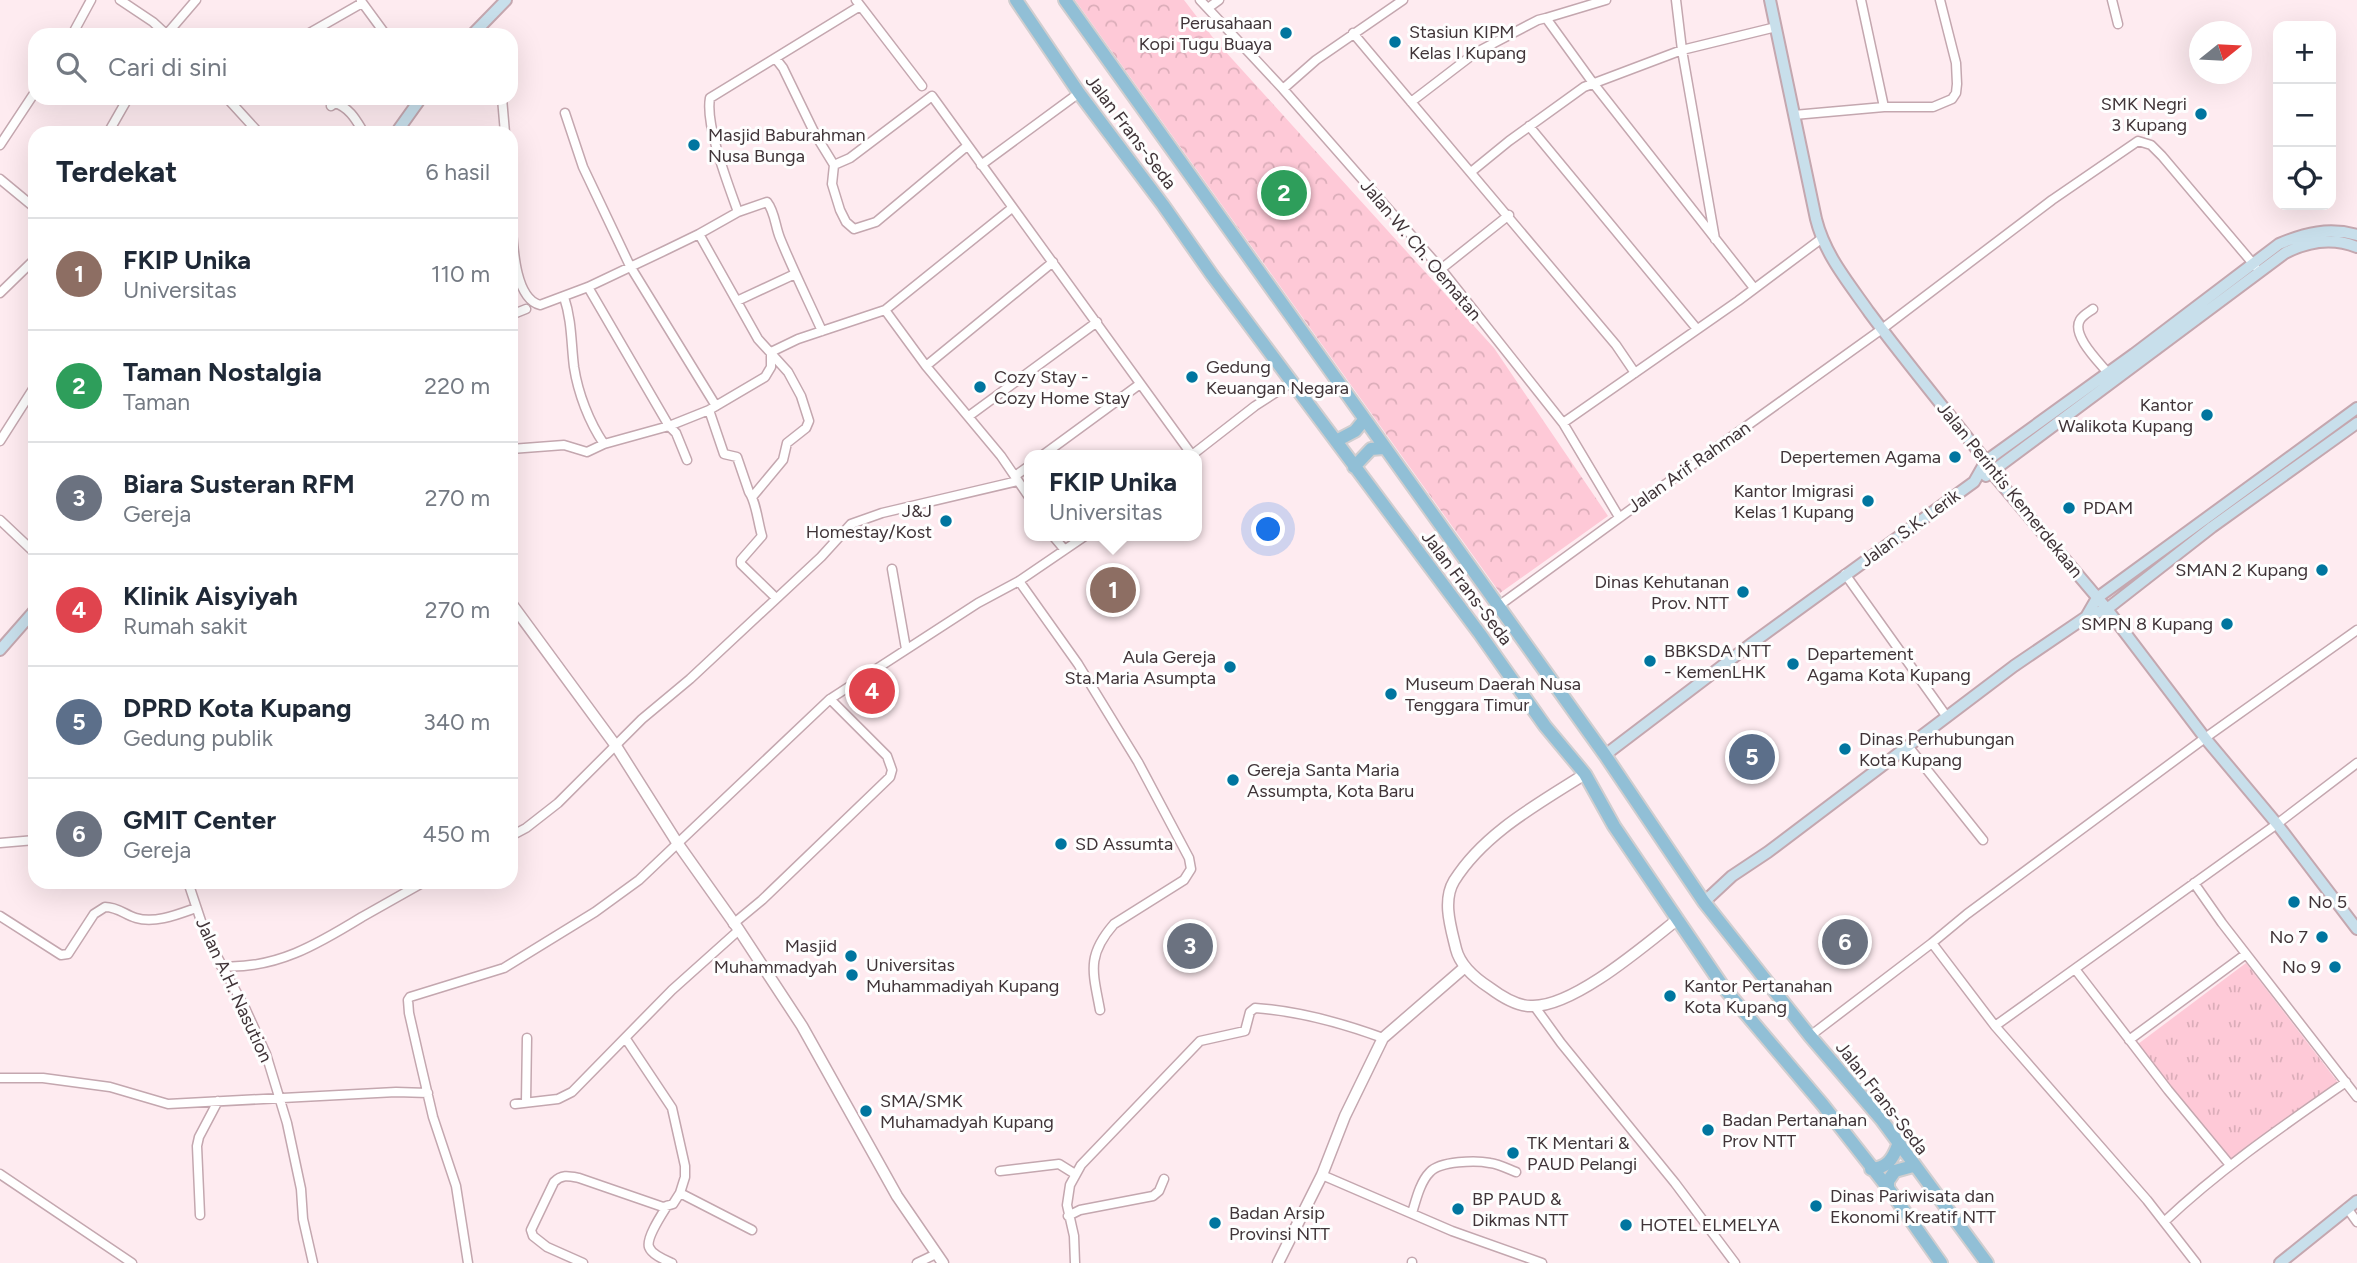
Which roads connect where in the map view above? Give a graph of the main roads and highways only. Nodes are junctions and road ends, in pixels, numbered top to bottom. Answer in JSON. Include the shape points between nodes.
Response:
{"nodes":[{"id":1,"x":506,"y":0,"type":"edge"},
{"id":2,"x":1016,"y":0,"type":"edge"},
{"id":3,"x":1065,"y":0,"type":"edge"},
{"id":4,"x":1770,"y":0,"type":"edge"},
{"id":5,"x":479,"y":28,"type":"edge"},
{"id":6,"x":416,"y":105,"type":"edge"},
{"id":7,"x":401,"y":126,"type":"edge"},
{"id":8,"x":2357,"y":234,"type":"edge"},
{"id":9,"x":2357,"y":247,"type":"edge"},
{"id":10,"x":2256,"y":267,"type":"junction"},
{"id":11,"x":2357,"y":408,"type":"edge"},
{"id":12,"x":1364,"y":420,"type":"junction"},
{"id":13,"x":2357,"y":423,"type":"edge"},
{"id":14,"x":1336,"y":441,"type":"junction"},
{"id":15,"x":1383,"y":447,"type":"junction"},
{"id":16,"x":1986,"y":461,"type":"junction"},
{"id":17,"x":1354,"y":467,"type":"junction"},
{"id":18,"x":1992,"y":473,"type":"junction"},
{"id":19,"x":2269,"y":480,"type":"junction"},
{"id":20,"x":1974,"y":482,"type":"junction"},
{"id":21,"x":2097,"y":598,"type":"junction"},
{"id":22,"x":2107,"y":608,"type":"junction"},
{"id":23,"x":2086,"y":617,"type":"junction"},
{"id":24,"x":28,"y":618,"type":"edge"},
{"id":25,"x":0,"y":650,"type":"edge"},
{"id":26,"x":1605,"y":755,"type":"junction"},
{"id":27,"x":1704,"y":902,"type":"junction"},
{"id":28,"x":2357,"y":929,"type":"edge"},
{"id":29,"x":1898,"y":1145,"type":"junction"},
{"id":30,"x":1913,"y":1166,"type":"junction"},
{"id":31,"x":1871,"y":1169,"type":"junction"},
{"id":32,"x":1888,"y":1188,"type":"junction"},
{"id":33,"x":2357,"y":1201,"type":"edge"},
{"id":34,"x":1941,"y":1263,"type":"edge"},
{"id":35,"x":1987,"y":1263,"type":"edge"},
{"id":36,"x":2280,"y":1263,"type":"edge"}],
"edges":[{"from":1,"to":5,"type":"main road"},
{"from":2,"to":14,"type":"main road","name":"Jalan Frans-Seda","via":[[1079,93]]},
{"from":3,"to":12,"type":"main road","name":"Jalan Frans-Seda"},
{"from":4,"to":16,"type":"main road","name":"Jalan Perintis Kemerdekaan","via":[[1821,239],[1882,330]]},
{"from":6,"to":7,"type":"main road"},
{"from":8,"to":10,"type":"main road","name":"Jalan S.K. Lerik","via":[[2321,231],[2302,235],[2279,244]]},
{"from":9,"to":10,"type":"main road","via":[[2312,242]]},
{"from":10,"to":16,"type":"main road","name":"Jalan S.K. Lerik"},
{"from":10,"to":18,"type":"main road"},
{"from":11,"to":19,"type":"main road"},
{"from":12,"to":14,"type":"main road"},
{"from":12,"to":15,"type":"main road","name":"Jalan Frans-Seda"},
{"from":13,"to":19,"type":"main road"},
{"from":14,"to":17,"type":"main road","name":"Jalan Frans-Seda"},
{"from":15,"to":17,"type":"main road","via":[[1371,449]]},
{"from":15,"to":26,"type":"main road","name":"Jalan Frans-Seda"},
{"from":16,"to":18,"type":"main road","name":"Jalan Perintis Kemerdekaan"},
{"from":16,"to":20,"type":"main road","name":"Jalan S.K. Lerik"},
{"from":17,"to":31,"type":"main road","name":"Jalan Frans-Seda","via":[[1585,774],[1614,826],[1724,988]]},
{"from":18,"to":20,"type":"main road"},
{"from":18,"to":21,"type":"main road","name":"Jalan Perintis Kemerdekaan"},
{"from":19,"to":21,"type":"main road"},
{"from":19,"to":22,"type":"main road"},
{"from":20,"to":26,"type":"main road","name":"Jalan S.K. Lerik"},
{"from":21,"to":22,"type":"main road","name":"Jalan Perintis Kemerdekaan"},
{"from":21,"to":23,"type":"main road"},
{"from":22,"to":23,"type":"main road"},
{"from":22,"to":28,"type":"main road","name":"Jalan Perintis Kemerdekaan"},
{"from":23,"to":27,"type":"main road","via":[[1732,876]]},
{"from":24,"to":25,"type":"main road"},
{"from":26,"to":27,"type":"main road","name":"Jalan Frans-Seda"},
{"from":27,"to":29,"type":"main road","name":"Jalan Frans-Seda"},
{"from":29,"to":30,"type":"main road","name":"Jalan Frans-Seda"},
{"from":29,"to":31,"type":"main road","via":[[1889,1163]]},
{"from":30,"to":32,"type":"main road","via":[[1895,1171]]},
{"from":30,"to":35,"type":"main road","name":"Jalan Frans-Seda"},
{"from":31,"to":32,"type":"main road","name":"Jalan Frans-Seda"},
{"from":32,"to":34,"type":"main road","name":"Jalan Frans-Seda"},
{"from":33,"to":36,"type":"main road"}]}
